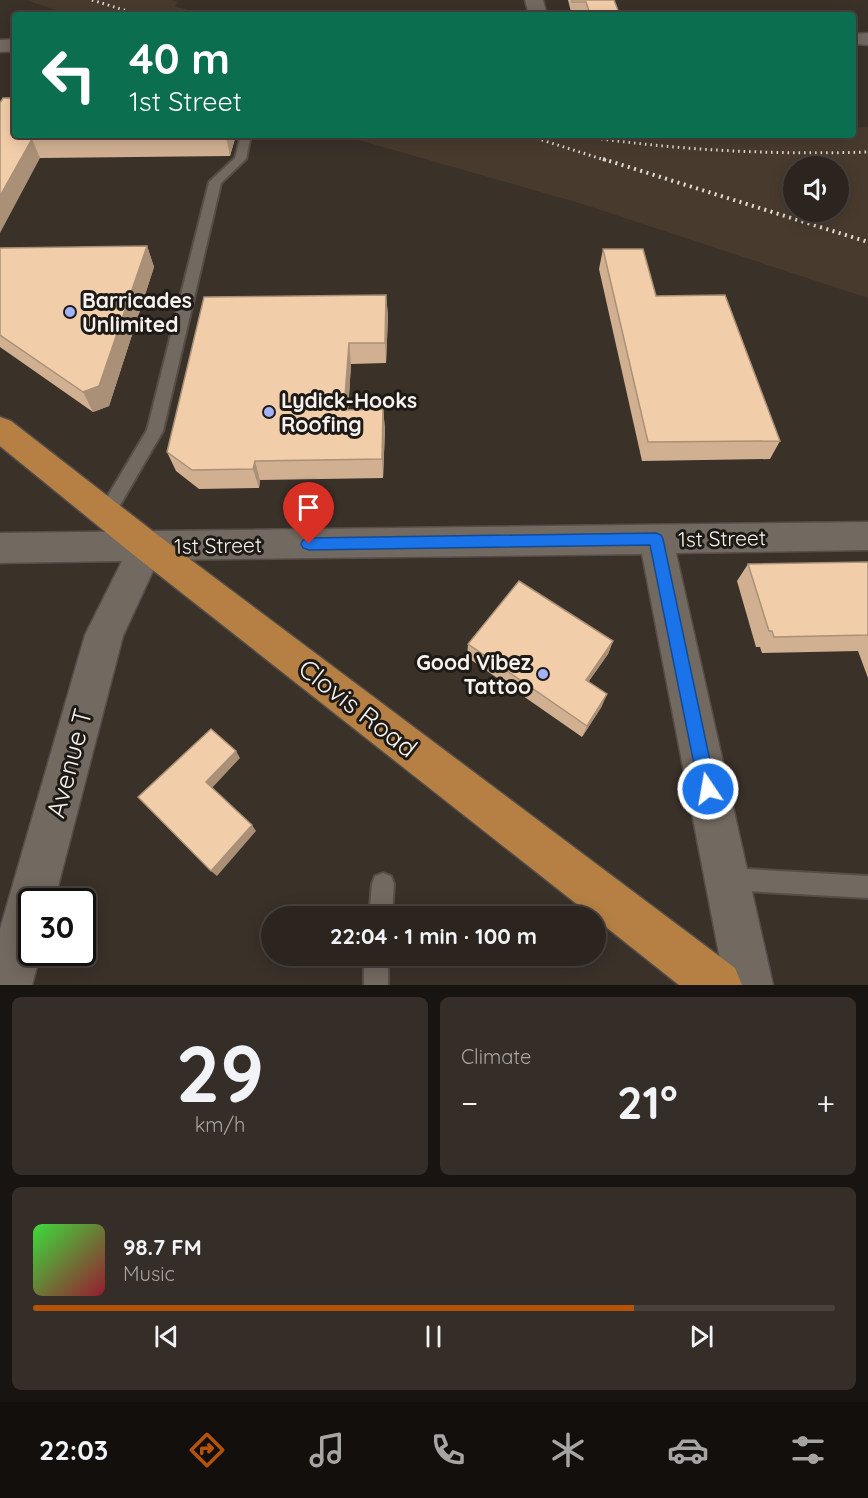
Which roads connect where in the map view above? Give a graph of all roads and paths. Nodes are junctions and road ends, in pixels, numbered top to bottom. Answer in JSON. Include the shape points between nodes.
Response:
{"nodes":[{"id":1,"x":245,"y":138,"type":"edge"},
{"id":2,"x":0,"y":429,"type":"edge"},
{"id":3,"x":106,"y":514,"type":"junction"},
{"id":4,"x":868,"y":536,"type":"edge"},
{"id":5,"x":656,"y":539,"type":"junction"},
{"id":6,"x":147,"y":546,"type":"junction"},
{"id":7,"x":0,"y":548,"type":"edge"},
{"id":8,"x":726,"y":879,"type":"junction"},
{"id":9,"x":383,"y":884,"type":"dead end"},
{"id":10,"x":868,"y":887,"type":"edge"},
{"id":11,"x":381,"y":906,"type":"edge"},
{"id":12,"x":376,"y":966,"type":"edge"},
{"id":13,"x":8,"y":985,"type":"edge"},
{"id":14,"x":376,"y":985,"type":"edge"},
{"id":15,"x":718,"y":985,"type":"edge"},
{"id":16,"x":749,"y":985,"type":"edge"}],
"edges":[{"from":1,"to":3,"type":"lane","via":[[240,159],[215,182],[155,431]]},
{"from":2,"to":3,"type":"highway","name":"Clovis Road"},
{"from":3,"to":6,"type":"highway","name":"Clovis Road"},
{"from":4,"to":5,"type":"street","name":"1st Street"},
{"from":5,"to":6,"type":"street","name":"1st Street"},
{"from":5,"to":8,"type":"street"},
{"from":6,"to":7,"type":"street","name":"1st Street"},
{"from":6,"to":13,"type":"street","name":"Avenue T","via":[[104,635]]},
{"from":6,"to":15,"type":"highway","name":"Clovis Road"},
{"from":8,"to":10,"type":"lane"},
{"from":8,"to":16,"type":"street"},
{"from":9,"to":11,"type":"lane"},
{"from":12,"to":14,"type":"lane"}]}
